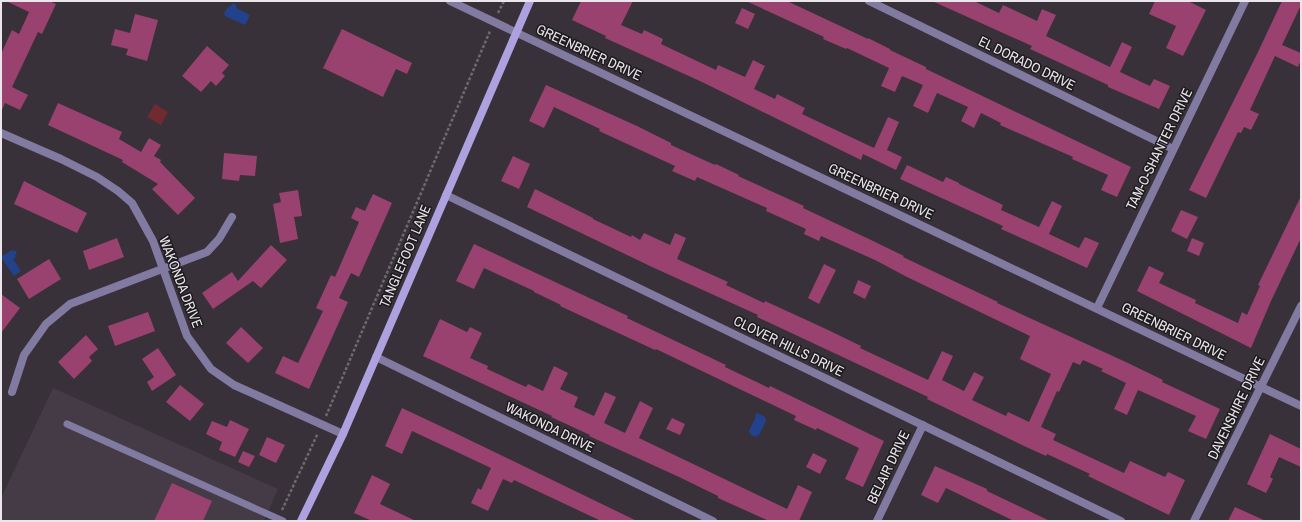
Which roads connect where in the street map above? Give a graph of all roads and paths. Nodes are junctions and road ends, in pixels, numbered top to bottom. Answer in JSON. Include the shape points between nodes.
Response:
{"nodes":[{"id":1,"x":450,"y":1,"type":"edge"},
{"id":2,"x":504,"y":1,"type":"edge"},
{"id":3,"x":530,"y":1,"type":"edge"},
{"id":4,"x":869,"y":1,"type":"edge"},
{"id":5,"x":1245,"y":1,"type":"edge"},
{"id":6,"x":494,"y":22,"type":"junction"},
{"id":7,"x":517,"y":33,"type":"junction"},
{"id":8,"x":1,"y":133,"type":"edge"},
{"id":9,"x":1173,"y":149,"type":"junction"},
{"id":10,"x":446,"y":195,"type":"junction"},
{"id":11,"x":232,"y":218,"type":"dead end"},
{"id":12,"x":163,"y":269,"type":"junction"},
{"id":13,"x":1301,"y":306,"type":"edge"},
{"id":14,"x":1097,"y":308,"type":"junction"},
{"id":15,"x":376,"y":357,"type":"junction"},
{"id":16,"x":1261,"y":387,"type":"junction"},
{"id":17,"x":12,"y":392,"type":"dead end"},
{"id":18,"x":1301,"y":406,"type":"edge"},
{"id":19,"x":66,"y":424,"type":"dead end"},
{"id":20,"x":322,"y":425,"type":"junction"},
{"id":21,"x":923,"y":425,"type":"junction"},
{"id":22,"x":343,"y":434,"type":"junction"},
{"id":23,"x":281,"y":520,"type":"edge"},
{"id":24,"x":302,"y":521,"type":"edge"},
{"id":25,"x":712,"y":521,"type":"edge"},
{"id":26,"x":877,"y":521,"type":"edge"},
{"id":27,"x":1121,"y":521,"type":"edge"},
{"id":28,"x":1194,"y":521,"type":"edge"}],
"edges":[{"from":1,"to":6,"type":"street","name":"GREENBRIER DRIVE"},
{"from":2,"to":6,"type":"path"},
{"from":3,"to":7,"type":"main road","name":"TANGLEFOOT LANE"},
{"from":4,"to":9,"type":"street","name":"EL DORADO DRIVE"},
{"from":5,"to":9,"type":"street","name":"TAM-O-SHANTER DRIVE"},
{"from":6,"to":7,"type":"street","name":"GREENBRIER DRIVE"},
{"from":6,"to":20,"type":"path"},
{"from":7,"to":10,"type":"main road","name":"TANGLEFOOT LANE"},
{"from":7,"to":14,"type":"street","name":"GREENBRIER DRIVE"},
{"from":8,"to":12,"type":"street","name":"WAKONDA DRIVE","via":[[97,177],[132,202],[153,241]]},
{"from":9,"to":14,"type":"street","name":"TAM-O-SHANTER DRIVE"},
{"from":10,"to":15,"type":"main road","name":"TANGLEFOOT LANE"},
{"from":10,"to":21,"type":"street","name":"CLOVER HILLS DRIVE"},
{"from":11,"to":12,"type":"street","via":[[207,252]]},
{"from":12,"to":17,"type":"street","via":[[70,304],[46,324],[24,355]]},
{"from":12,"to":20,"type":"street","name":"WAKONDA DRIVE","via":[[187,336],[211,369],[234,385]]},
{"from":13,"to":16,"type":"street","name":"DAVENSHIRE DRIVE"},
{"from":14,"to":16,"type":"street","name":"GREENBRIER DRIVE"},
{"from":15,"to":22,"type":"main road","name":"TANGLEFOOT LANE"},
{"from":15,"to":25,"type":"street","name":"WAKONDA DRIVE"},
{"from":16,"to":18,"type":"street","name":"GREENBRIER DRIVE"},
{"from":16,"to":28,"type":"street","name":"DAVENSHIRE DRIVE"},
{"from":19,"to":23,"type":"lane"},
{"from":20,"to":22,"type":"street","name":"WAKONDA DRIVE"},
{"from":20,"to":23,"type":"path"},
{"from":21,"to":26,"type":"street","name":"BELAIR DRIVE"},
{"from":21,"to":27,"type":"street","name":"CLOVER HILLS DRIVE"},
{"from":22,"to":24,"type":"main road","name":"TANGLEFOOT LANE"}]}
